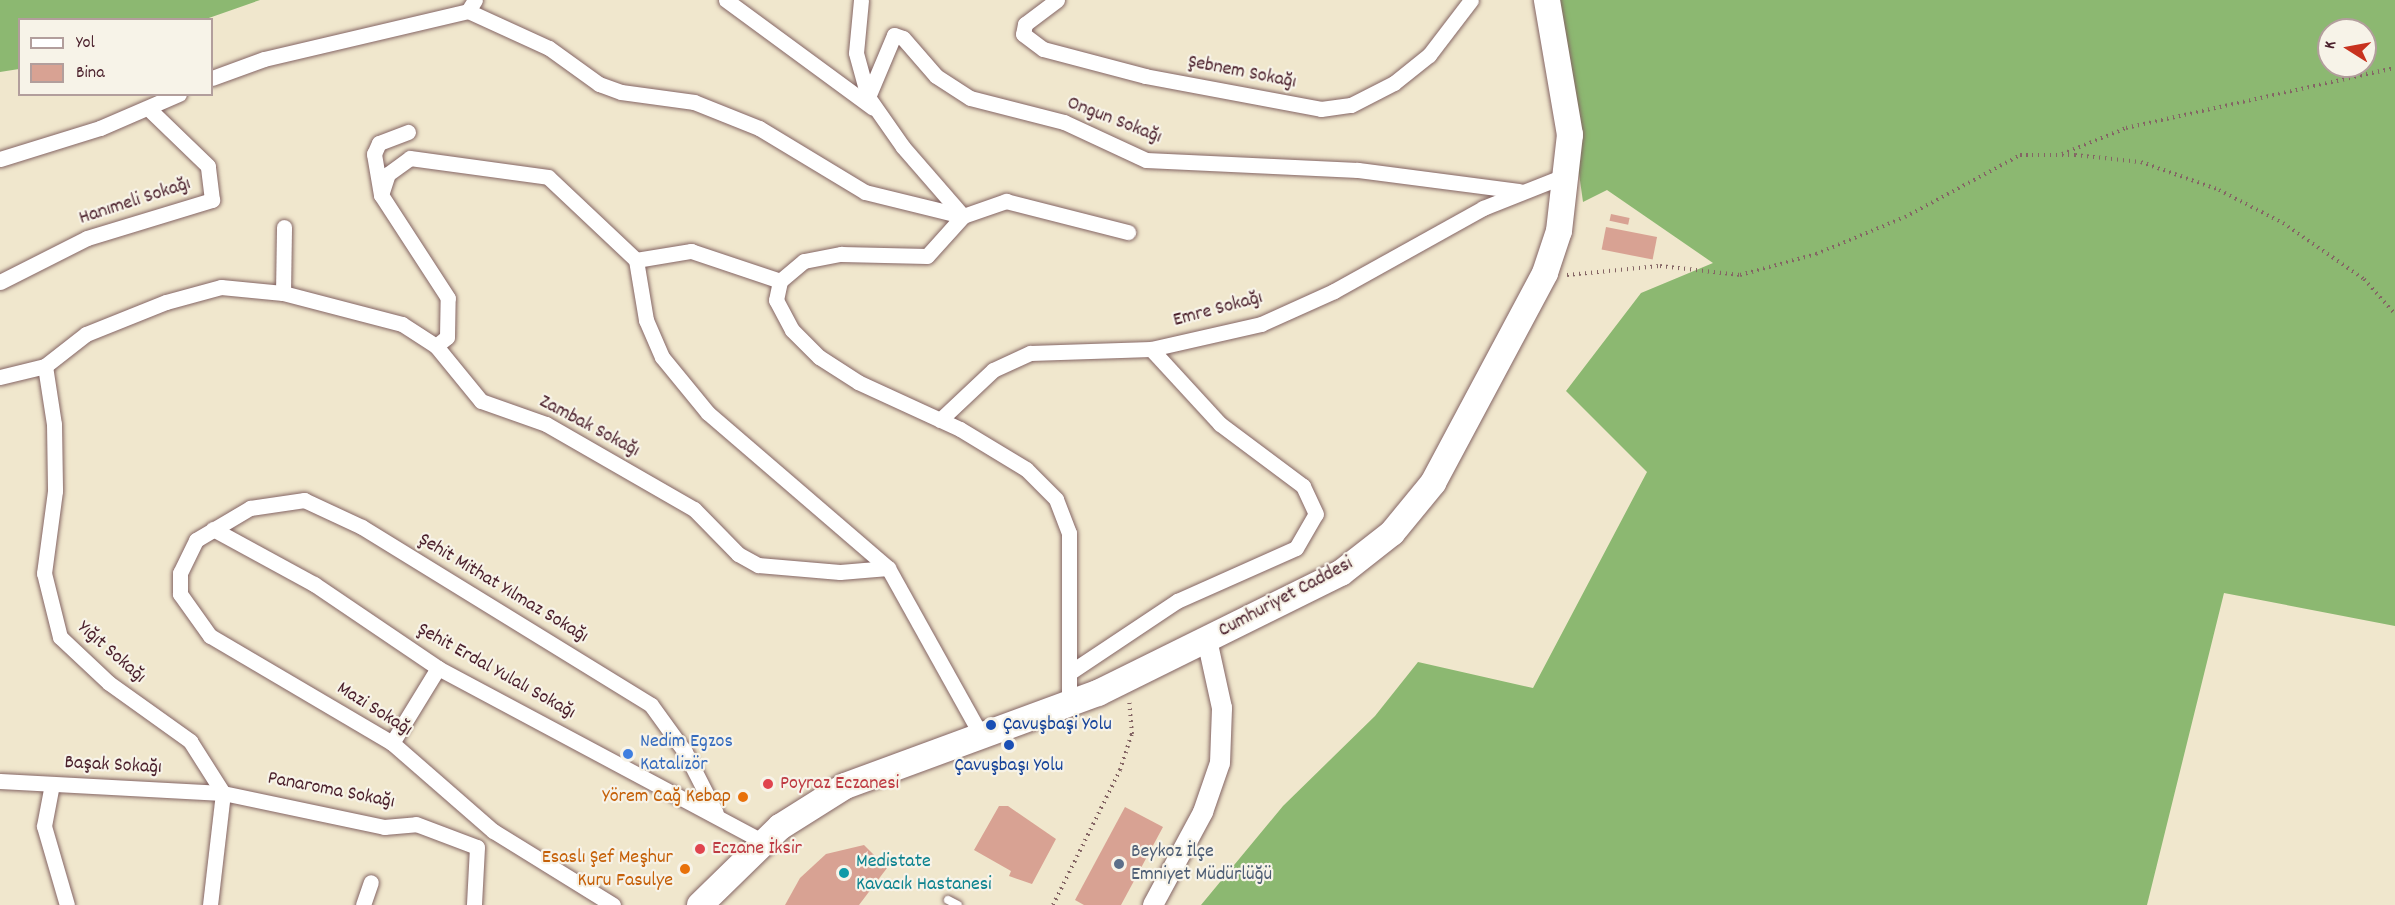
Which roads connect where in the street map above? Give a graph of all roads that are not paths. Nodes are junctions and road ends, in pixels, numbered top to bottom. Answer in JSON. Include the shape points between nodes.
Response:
{"nodes":[{"id":1,"x":726,"y":0,"type":"edge"},
{"id":2,"x":861,"y":0,"type":"edge"},
{"id":3,"x":1058,"y":0,"type":"edge"},
{"id":4,"x":1471,"y":0,"type":"edge"},
{"id":5,"x":1547,"y":0,"type":"edge"},
{"id":6,"x":471,"y":6,"type":"edge"},
{"id":7,"x":213,"y":78,"type":"edge"},
{"id":8,"x":175,"y":96,"type":"edge"},
{"id":9,"x":868,"y":97,"type":"junction"},
{"id":10,"x":150,"y":110,"type":"junction"},
{"id":11,"x":878,"y":111,"type":"junction"},
{"id":12,"x":408,"y":132,"type":"dead end"},
{"id":13,"x":0,"y":159,"type":"edge"},
{"id":14,"x":1569,"y":174,"type":"junction"},
{"id":15,"x":1519,"y":191,"type":"junction"},
{"id":16,"x":381,"y":195,"type":"junction"},
{"id":17,"x":963,"y":216,"type":"junction"},
{"id":18,"x":284,"y":227,"type":"dead end"},
{"id":19,"x":1128,"y":232,"type":"dead end"},
{"id":20,"x":636,"y":260,"type":"junction"},
{"id":21,"x":780,"y":281,"type":"junction"},
{"id":22,"x":0,"y":282,"type":"edge"},
{"id":23,"x":283,"y":292,"type":"junction"},
{"id":24,"x":436,"y":346,"type":"junction"},
{"id":25,"x":1151,"y":349,"type":"junction"},
{"id":26,"x":45,"y":366,"type":"junction"},
{"id":27,"x":0,"y":377,"type":"edge"},
{"id":28,"x":940,"y":420,"type":"junction"},
{"id":29,"x":213,"y":529,"type":"junction"},
{"id":30,"x":888,"y":568,"type":"junction"},
{"id":31,"x":1207,"y":640,"type":"junction"},
{"id":32,"x":438,"y":668,"type":"junction"},
{"id":33,"x":1069,"y":673,"type":"junction"},
{"id":34,"x":1069,"y":704,"type":"junction"},
{"id":35,"x":980,"y":733,"type":"junction"},
{"id":36,"x":392,"y":743,"type":"junction"},
{"id":37,"x":0,"y":781,"type":"edge"},
{"id":38,"x":52,"y":784,"type":"junction"},
{"id":39,"x":223,"y":793,"type":"junction"},
{"id":40,"x":716,"y":813,"type":"junction"},
{"id":41,"x":493,"y":831,"type":"junction"},
{"id":42,"x":764,"y":842,"type":"junction"},
{"id":43,"x":477,"y":847,"type":"junction"},
{"id":44,"x":370,"y":882,"type":"dead end"},
{"id":45,"x":948,"y":900,"type":"dead end"},
{"id":46,"x":67,"y":905,"type":"edge"},
{"id":47,"x":210,"y":905,"type":"edge"},
{"id":48,"x":363,"y":905,"type":"edge"},
{"id":49,"x":474,"y":905,"type":"edge"},
{"id":50,"x":613,"y":905,"type":"edge"},
{"id":51,"x":700,"y":905,"type":"edge"},
{"id":52,"x":958,"y":905,"type":"edge"},
{"id":53,"x":1153,"y":905,"type":"edge"}],
"edges":[{"from":1,"to":11,"type":"street"},
{"from":2,"to":9,"type":"street","via":[[856,53]]},
{"from":3,"to":4,"type":"street","name":"Şebnem Sokağı","via":[[1025,24],[1023,34],[1043,49],[1145,76],[1321,109],[1351,105],[1394,83],[1428,55]]},
{"from":5,"to":14,"type":"main road","name":"Cumhuriyet Caddesi","via":[[1570,135]]},
{"from":6,"to":7,"type":"street","via":[[264,59]]},
{"from":6,"to":17,"type":"street","via":[[549,48],[599,84],[621,92],[694,102],[759,128],[865,192]]},
{"from":8,"to":10,"type":"street"},
{"from":9,"to":11,"type":"street"},
{"from":9,"to":15,"type":"street","name":"Ongun Sokağı","via":[[894,35],[903,38],[936,76],[970,98],[1064,122],[1146,160],[1358,170]]},
{"from":10,"to":13,"type":"street"},
{"from":10,"to":22,"type":"street","name":"Hanımeli Sokağı","via":[[208,166],[213,200],[87,238]]},
{"from":11,"to":17,"type":"street"},
{"from":12,"to":16,"type":"street","via":[[379,143],[374,154]]},
{"from":14,"to":15,"type":"street","name":"Emre Sokağı"},
{"from":14,"to":31,"type":"main road","name":"Cumhuriyet Caddesi","via":[[1545,273],[1433,483],[1392,533],[1341,573]]},
{"from":15,"to":25,"type":"street","name":"Emre Sokağı","via":[[1334,291],[1260,324]]},
{"from":16,"to":20,"type":"street","via":[[388,174],[410,158],[548,177]]},
{"from":16,"to":24,"type":"street","via":[[448,298],[447,337]]},
{"from":17,"to":19,"type":"street","via":[[1006,201]]},
{"from":17,"to":21,"type":"street","via":[[927,256],[841,254],[804,261]]},
{"from":18,"to":23,"type":"street"},
{"from":20,"to":21,"type":"street","via":[[691,251]]},
{"from":20,"to":30,"type":"street","via":[[646,320],[662,357],[708,413]]},
{"from":21,"to":28,"type":"street","via":[[776,300],[792,330],[819,357],[858,382]]},
{"from":23,"to":24,"type":"street","name":"Zambak Sokağı","via":[[402,324]]},
{"from":23,"to":26,"type":"street","name":"Zambak Sokağı","via":[[221,287],[166,302],[86,334]]},
{"from":24,"to":30,"type":"street","name":"Zambak Sokağı","via":[[481,400],[546,424],[684,503],[758,565],[840,572]]},
{"from":25,"to":28,"type":"street","name":"Emre Sokağı","via":[[1030,353],[993,370]]},
{"from":25,"to":33,"type":"street","via":[[1220,424],[1303,486],[1316,514],[1296,548],[1178,601]]},
{"from":26,"to":27,"type":"street"},
{"from":26,"to":39,"type":"street","name":"Yığıt Sokağı","via":[[54,424],[55,491],[44,573],[60,637],[108,682],[190,741]]},
{"from":28,"to":33,"type":"street","via":[[1026,469],[1056,499],[1069,533]]},
{"from":29,"to":32,"type":"street","name":"Şehit Erdal Yulalı Sokağı","via":[[314,584]]},
{"from":29,"to":36,"type":"street","name":"Mazi Sokağı","via":[[196,540],[180,573],[180,594],[210,636]]},
{"from":29,"to":40,"type":"street","name":"Şehit Mithat Yılmaz Sokağı","via":[[250,508],[304,500],[362,527],[651,705],[685,752]]},
{"from":30,"to":35,"type":"street"},
{"from":31,"to":34,"type":"main road","name":"Cumhuriyet Caddesi"},
{"from":31,"to":53,"type":"street","via":[[1222,708],[1220,763],[1203,812]]},
{"from":32,"to":36,"type":"street"},
{"from":32,"to":40,"type":"street","name":"Şehit Erdal Yulalı Sokağı"},
{"from":33,"to":34,"type":"street"},
{"from":34,"to":35,"type":"main road","name":"Cumhuriyet Caddesi"},
{"from":35,"to":42,"type":"main road","name":"Cumhuriyet Caddesi","via":[[845,786]]},
{"from":36,"to":41,"type":"street","name":"Mazi Sokağı"},
{"from":37,"to":38,"type":"street","name":"Başak Sokağı"},
{"from":38,"to":39,"type":"street","name":"Başak Sokağı"},
{"from":38,"to":46,"type":"street","via":[[44,826]]},
{"from":39,"to":43,"type":"street","name":"Panaroma Sokağı","via":[[384,827],[416,824]]},
{"from":39,"to":47,"type":"street"},
{"from":40,"to":42,"type":"street","name":"Şehit Erdal Yulalı Sokağı"},
{"from":41,"to":43,"type":"street"},
{"from":41,"to":50,"type":"street","name":"Mazi Sokağı"},
{"from":42,"to":51,"type":"main road","name":"Cumhuriyet Caddesi"},
{"from":43,"to":49,"type":"street"},
{"from":44,"to":48,"type":"street"},
{"from":45,"to":52,"type":"lane"}]}
